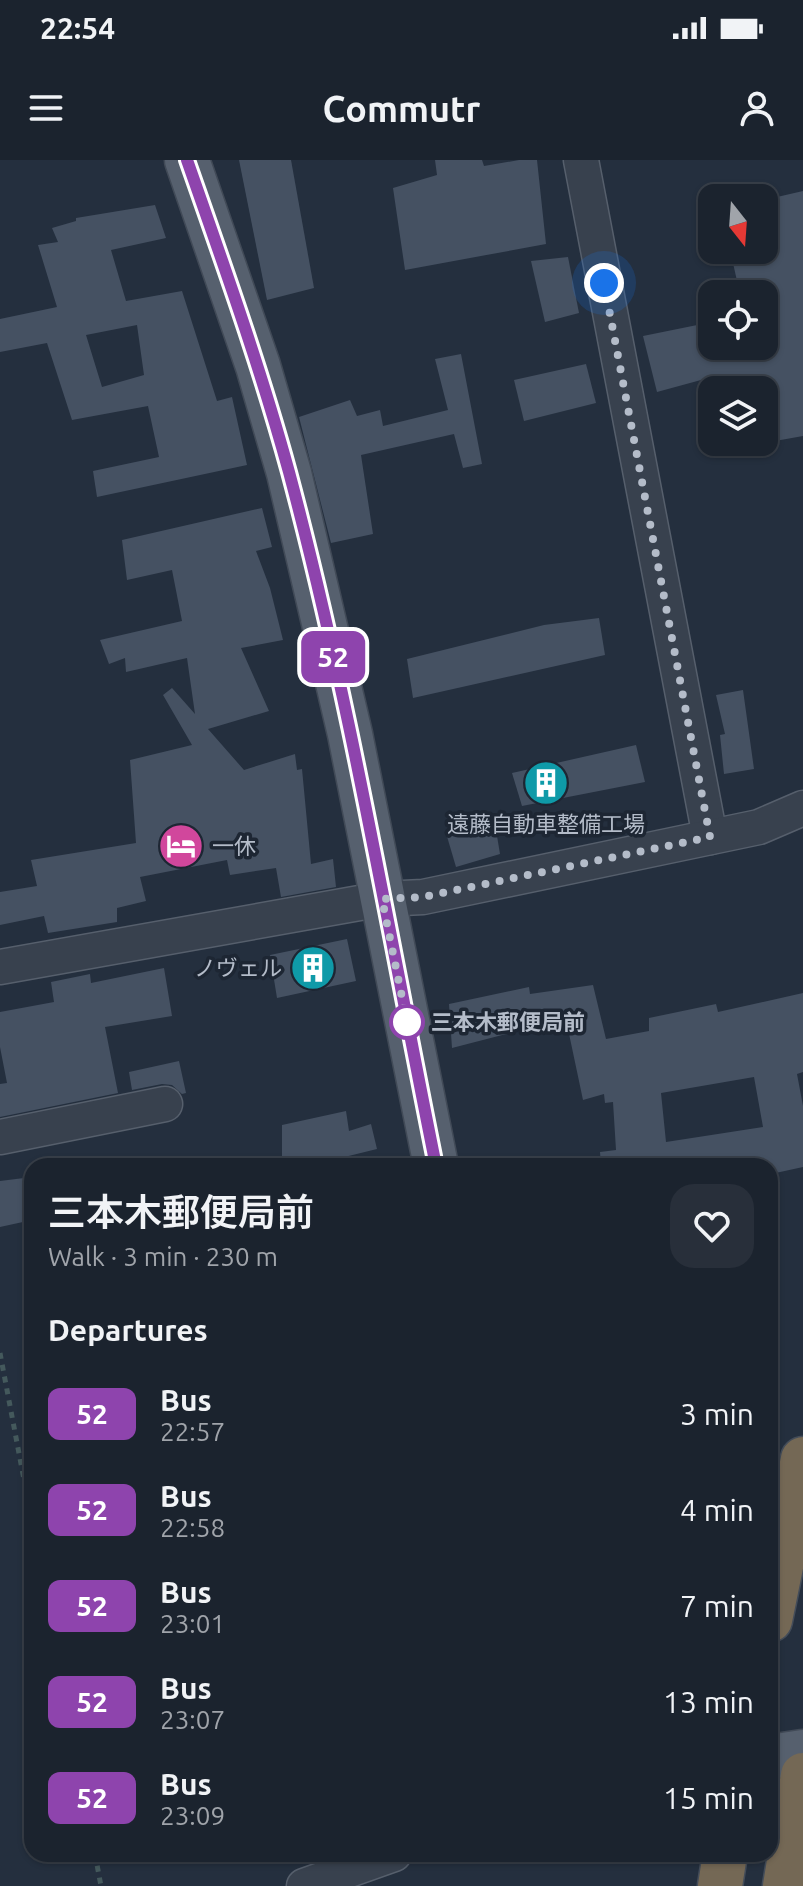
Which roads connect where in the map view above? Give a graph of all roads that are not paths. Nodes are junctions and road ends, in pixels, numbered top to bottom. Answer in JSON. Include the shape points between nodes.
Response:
{"nodes":[{"id":1,"x":187,"y":160,"type":"edge"},
{"id":2,"x":581,"y":160,"type":"edge"},
{"id":3,"x":803,"y":808,"type":"edge"},
{"id":4,"x":710,"y":837,"type":"junction"},
{"id":5,"x":382,"y":899,"type":"junction"},
{"id":6,"x":0,"y":967,"type":"edge"},
{"id":7,"x":165,"y":1104,"type":"dead end"},
{"id":8,"x":0,"y":1137,"type":"edge"},
{"id":9,"x":434,"y":1158,"type":"edge"},
{"id":10,"x":803,"y":1459,"type":"edge"},
{"id":11,"x":778,"y":1581,"type":"edge"},
{"id":12,"x":803,"y":1752,"type":"edge"},
{"id":13,"x":778,"y":1756,"type":"edge"},
{"id":14,"x":803,"y":1775,"type":"edge"},
{"id":15,"x":372,"y":1862,"type":"edge"},
{"id":16,"x":724,"y":1862,"type":"edge"},
{"id":17,"x":304,"y":1886,"type":"edge"},
{"id":18,"x":720,"y":1886,"type":"edge"},
{"id":19,"x":785,"y":1886,"type":"edge"}],
"edges":[{"from":1,"to":5,"type":"main road","via":[[289,473],[341,690]]},
{"from":2,"to":4,"type":"street"},
{"from":3,"to":4,"type":"street","via":[[759,827]]},
{"from":4,"to":5,"type":"street","via":[[423,897]]},
{"from":5,"to":6,"type":"street"},
{"from":5,"to":9,"type":"main road"},
{"from":7,"to":8,"type":"street"},
{"from":10,"to":11,"type":"highway"},
{"from":12,"to":13,"type":"main road"},
{"from":14,"to":19,"type":"highway"},
{"from":15,"to":17,"type":"street"},
{"from":16,"to":18,"type":"highway"}]}
